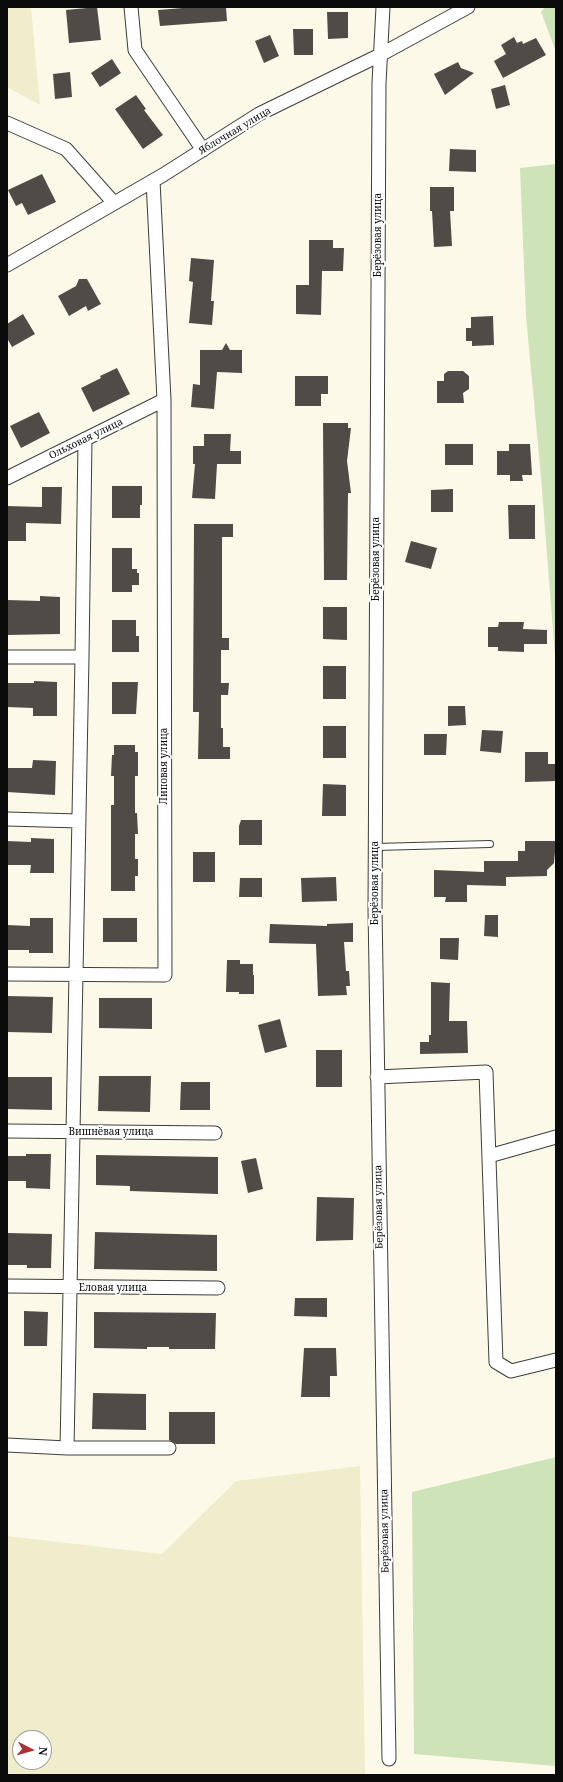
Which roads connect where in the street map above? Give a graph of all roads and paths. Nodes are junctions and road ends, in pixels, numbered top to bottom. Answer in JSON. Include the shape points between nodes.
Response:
{"nodes":[{"id":1,"x":131,"y":7,"type":"edge"},
{"id":2,"x":383,"y":7,"type":"edge"},
{"id":3,"x":468,"y":7,"type":"edge"},
{"id":4,"x":380,"y":55,"type":"junction"},
{"id":5,"x":7,"y":123,"type":"edge"},
{"id":6,"x":203,"y":150,"type":"junction"},
{"id":7,"x":153,"y":181,"type":"junction"},
{"id":8,"x":114,"y":203,"type":"junction"},
{"id":9,"x":7,"y":265,"type":"edge"},
{"id":10,"x":164,"y":400,"type":"junction"},
{"id":11,"x":85,"y":439,"type":"junction"},
{"id":12,"x":7,"y":478,"type":"edge"},
{"id":13,"x":7,"y":657,"type":"edge"},
{"id":14,"x":82,"y":657,"type":"junction"},
{"id":15,"x":7,"y":819,"type":"edge"},
{"id":16,"x":79,"y":821,"type":"junction"},
{"id":17,"x":490,"y":844,"type":"dead end"},
{"id":18,"x":375,"y":847,"type":"junction"},
{"id":19,"x":7,"y":974,"type":"edge"},
{"id":20,"x":76,"y":975,"type":"junction"},
{"id":21,"x":377,"y":1077,"type":"junction"},
{"id":22,"x":7,"y":1131,"type":"edge"},
{"id":23,"x":73,"y":1132,"type":"junction"},
{"id":24,"x":215,"y":1133,"type":"dead end"},
{"id":25,"x":556,"y":1138,"type":"edge"},
{"id":26,"x":490,"y":1156,"type":"junction"},
{"id":27,"x":7,"y":1286,"type":"edge"},
{"id":28,"x":70,"y":1288,"type":"junction"},
{"id":29,"x":218,"y":1288,"type":"dead end"},
{"id":30,"x":556,"y":1360,"type":"edge"},
{"id":31,"x":7,"y":1445,"type":"edge"},
{"id":32,"x":67,"y":1448,"type":"junction"},
{"id":33,"x":169,"y":1448,"type":"dead end"},
{"id":34,"x":389,"y":1759,"type":"dead end"}],
"edges":[{"from":1,"to":6,"type":"street","via":[[135,50]]},
{"from":2,"to":4,"type":"street","name":"Берёзовая улица"},
{"from":3,"to":4,"type":"street","name":"Яблочная улица"},
{"from":4,"to":6,"type":"street","name":"Яблочная улица","via":[[260,114]]},
{"from":4,"to":18,"type":"street","name":"Берёзовая улица"},
{"from":5,"to":8,"type":"street","via":[[66,150]]},
{"from":6,"to":7,"type":"street","name":"Яблочная улица"},
{"from":7,"to":8,"type":"street","name":"Яблочная улица"},
{"from":7,"to":10,"type":"street"},
{"from":8,"to":9,"type":"street","name":"Яблочная улица"},
{"from":10,"to":11,"type":"street","name":"Ольховая улица"},
{"from":10,"to":20,"type":"street","name":"Липовая улица","via":[[165,975]]},
{"from":11,"to":12,"type":"street","name":"Ольховая улица"},
{"from":11,"to":14,"type":"street"},
{"from":13,"to":14,"type":"street"},
{"from":14,"to":16,"type":"street"},
{"from":15,"to":16,"type":"street"},
{"from":16,"to":20,"type":"street"},
{"from":17,"to":18,"type":"lane"},
{"from":18,"to":21,"type":"street","name":"Берёзовая улица"},
{"from":19,"to":20,"type":"street","name":"Липовая улица"},
{"from":20,"to":23,"type":"street"},
{"from":21,"to":26,"type":"street","via":[[486,1072]]},
{"from":21,"to":34,"type":"street","name":"Берёзовая улица"},
{"from":22,"to":23,"type":"street","name":"Вишнёвая улица"},
{"from":23,"to":24,"type":"street","name":"Вишнёвая улица"},
{"from":23,"to":28,"type":"street"},
{"from":25,"to":26,"type":"street"},
{"from":26,"to":30,"type":"street","via":[[496,1362],[511,1371]]},
{"from":27,"to":28,"type":"street","name":"Еловая улица"},
{"from":28,"to":29,"type":"street","name":"Еловая улица"},
{"from":28,"to":32,"type":"street"},
{"from":31,"to":32,"type":"street"},
{"from":32,"to":33,"type":"street"}]}
